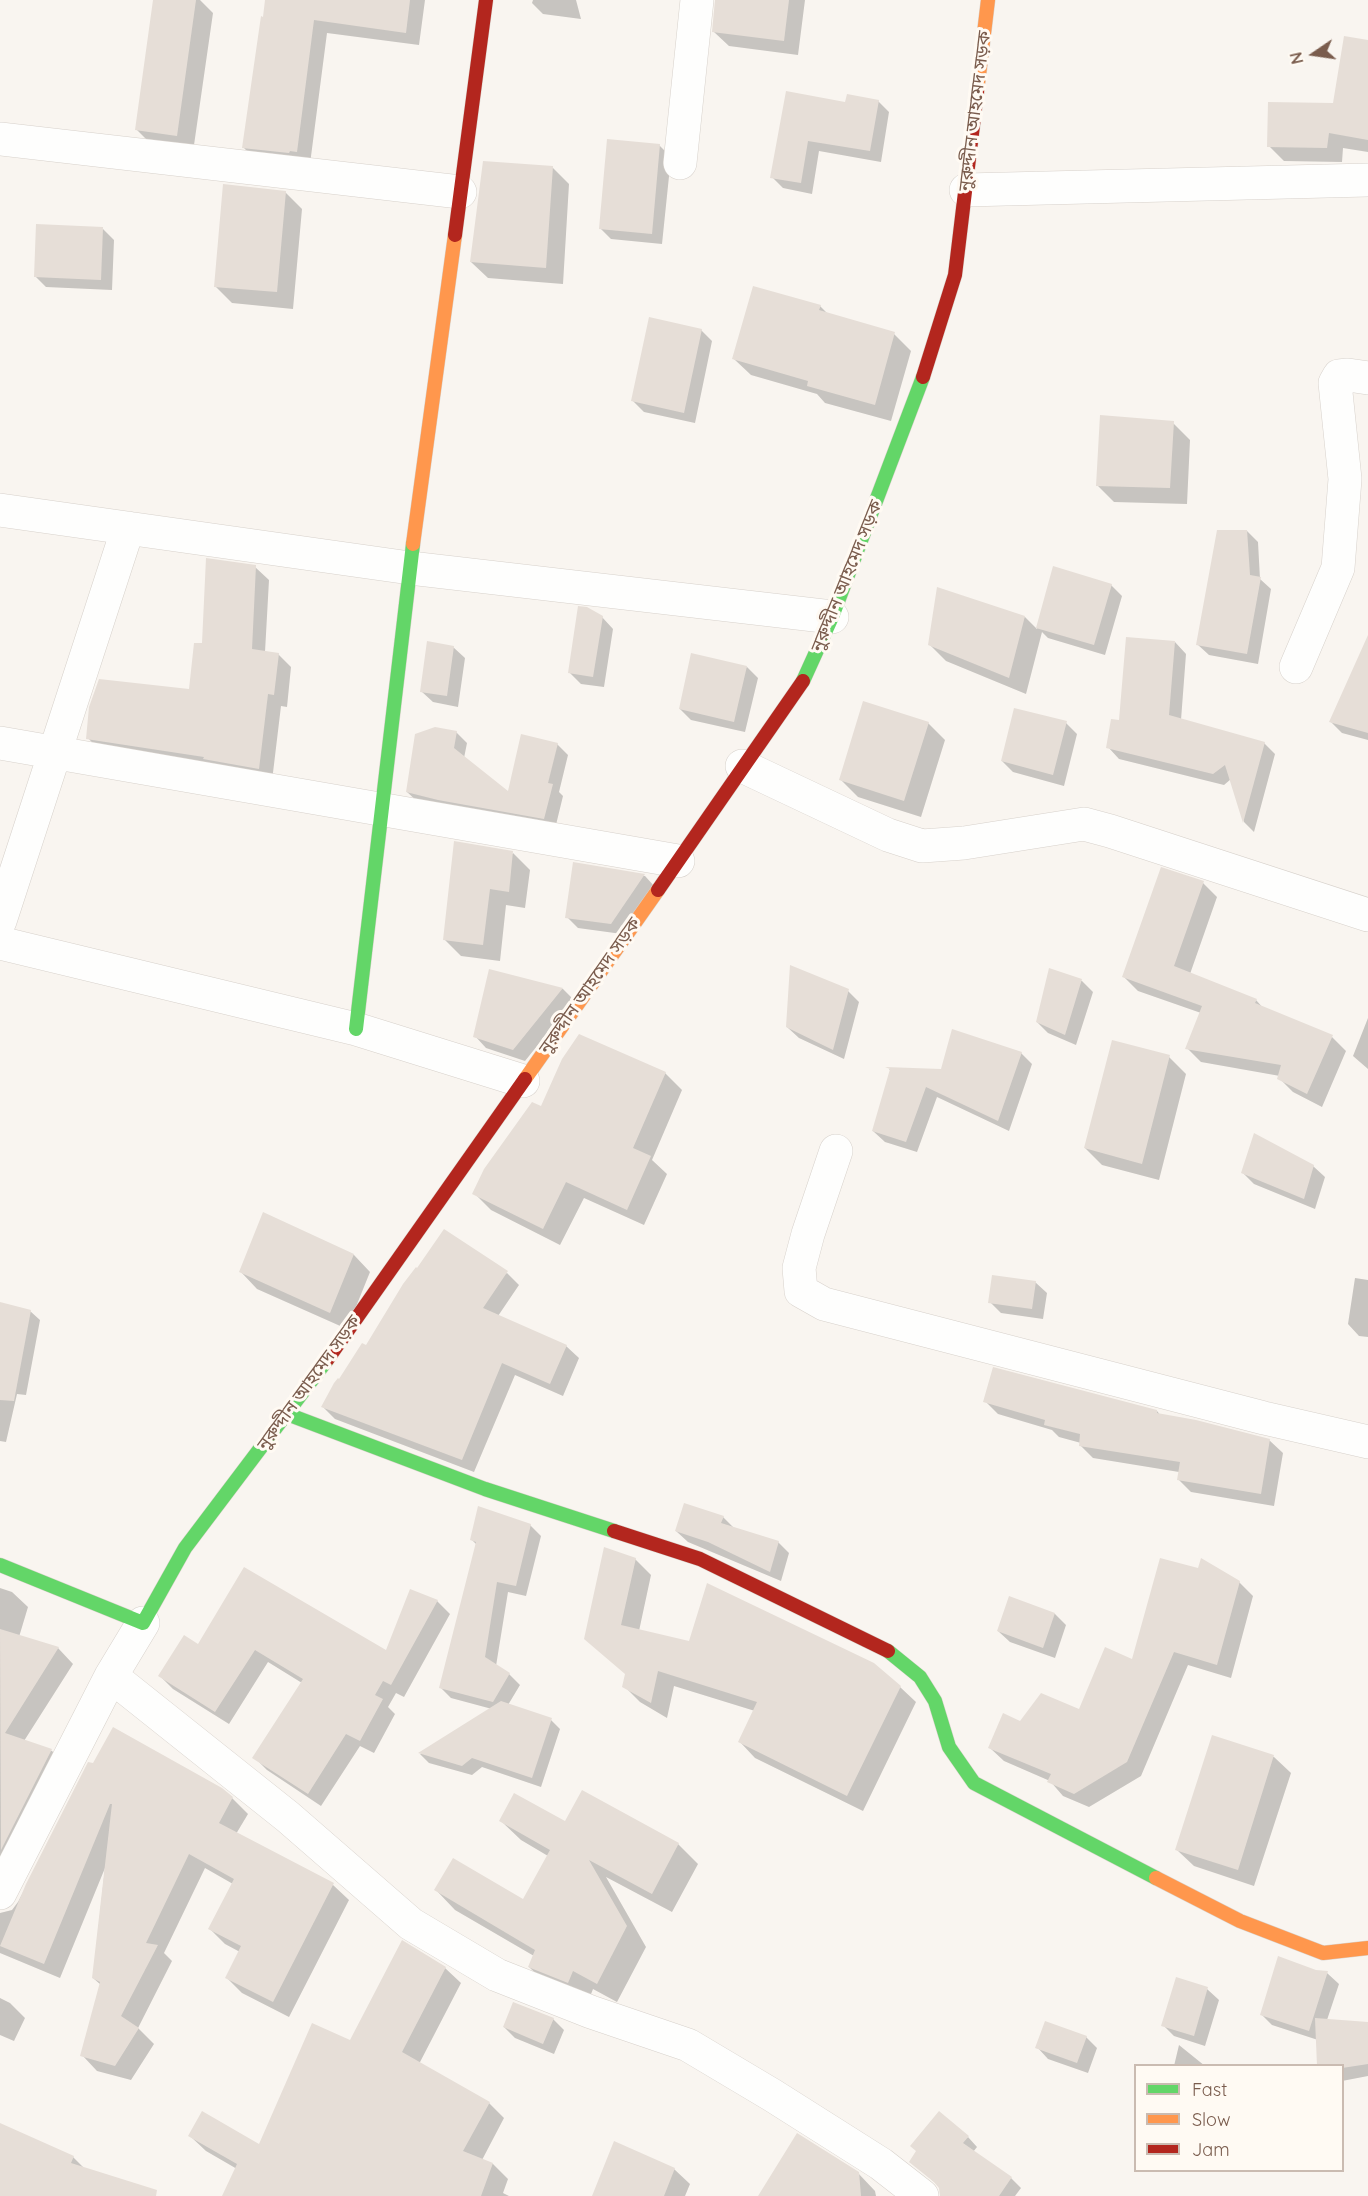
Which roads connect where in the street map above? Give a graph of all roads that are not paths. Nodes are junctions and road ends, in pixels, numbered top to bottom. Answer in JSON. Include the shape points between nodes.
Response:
{"nodes":[{"id":1,"x":486,"y":0,"type":"edge"},
{"id":2,"x":697,"y":0,"type":"edge"},
{"id":3,"x":988,"y":0,"type":"edge"},
{"id":4,"x":0,"y":139,"type":"edge"},
{"id":5,"x":680,"y":163,"type":"dead end"},
{"id":6,"x":1368,"y":180,"type":"edge"},
{"id":7,"x":966,"y":190,"type":"junction"},
{"id":8,"x":460,"y":192,"type":"junction"},
{"id":9,"x":1368,"y":378,"type":"edge"},
{"id":10,"x":0,"y":510,"type":"edge"},
{"id":11,"x":128,"y":528,"type":"junction"},
{"id":12,"x":410,"y":568,"type":"junction"},
{"id":13,"x":832,"y":617,"type":"junction"},
{"id":14,"x":1296,"y":667,"type":"dead end"},
{"id":15,"x":0,"y":742,"type":"edge"},
{"id":16,"x":55,"y":752,"type":"junction"},
{"id":17,"x":742,"y":766,"type":"junction"},
{"id":18,"x":382,"y":809,"type":"junction"},
{"id":19,"x":678,"y":861,"type":"junction"},
{"id":20,"x":1368,"y":915,"type":"edge"},
{"id":21,"x":0,"y":921,"type":"edge"},
{"id":22,"x":0,"y":943,"type":"edge"},
{"id":23,"x":356,"y":1029,"type":"junction"},
{"id":24,"x":523,"y":1081,"type":"junction"},
{"id":25,"x":836,"y":1150,"type":"dead end"},
{"id":26,"x":287,"y":1414,"type":"junction"},
{"id":27,"x":1368,"y":1442,"type":"edge"},
{"id":28,"x":0,"y":1565,"type":"edge"},
{"id":29,"x":142,"y":1623,"type":"junction"},
{"id":30,"x":111,"y":1676,"type":"junction"},
{"id":31,"x":0,"y":1893,"type":"edge"},
{"id":32,"x":1368,"y":1948,"type":"edge"},
{"id":33,"x":922,"y":2196,"type":"edge"}],
"edges":[{"from":1,"to":8,"type":"street"},
{"from":2,"to":5,"type":"street"},
{"from":3,"to":7,"type":"street","name":"নুরুদ্দীন আহমেদ সড়ক"},
{"from":4,"to":8,"type":"street"},
{"from":6,"to":7,"type":"street"},
{"from":7,"to":13,"type":"street","name":"নুরুদ্দীন আহমেদ সড়ক","via":[[955,275],[942,319],[918,394]]},
{"from":8,"to":12,"type":"street"},
{"from":9,"to":14,"type":"street","via":[[1339,376],[1335,383],[1345,479],[1338,568]]},
{"from":10,"to":11,"type":"street"},
{"from":11,"to":12,"type":"street"},
{"from":11,"to":16,"type":"street"},
{"from":12,"to":13,"type":"street"},
{"from":12,"to":18,"type":"street"},
{"from":13,"to":17,"type":"street","name":"নুরুদ্দীন আহমেদ সড়ক","via":[[801,685]]},
{"from":15,"to":16,"type":"street"},
{"from":16,"to":18,"type":"street"},
{"from":16,"to":21,"type":"street"},
{"from":17,"to":19,"type":"street","name":"নুরুদ্দীন আহমেদ সড়ক"},
{"from":17,"to":20,"type":"street","via":[[888,835],[922,846],[1084,824]]},
{"from":18,"to":19,"type":"street"},
{"from":18,"to":23,"type":"street"},
{"from":19,"to":24,"type":"street","name":"নুরুদ্দীন আহমেদ সড়ক"},
{"from":22,"to":23,"type":"street"},
{"from":23,"to":24,"type":"street"},
{"from":24,"to":26,"type":"street","name":"নুরুদ্দীন আহমেদ সড়ক"},
{"from":25,"to":27,"type":"street","via":[[799,1268],[801,1291],[824,1304]]},
{"from":26,"to":29,"type":"street","name":"নুরুদ্দীন আহমেদ সড়ক","via":[[186,1548]]},
{"from":26,"to":32,"type":"street","via":[[485,1489],[700,1559],[884,1647],[920,1677],[935,1701],[949,1747],[974,1783],[1240,1921],[1323,1953]]},
{"from":28,"to":29,"type":"street"},
{"from":29,"to":30,"type":"street","name":"নুরুদ্দীন আহমেদ সড়ক"},
{"from":30,"to":31,"type":"street","name":"নুরুদ্দীন আহমেদ সড়ক"},
{"from":30,"to":33,"type":"street","via":[[288,1817],[411,1924],[497,1975],[688,2045],[881,2164]]}]}
